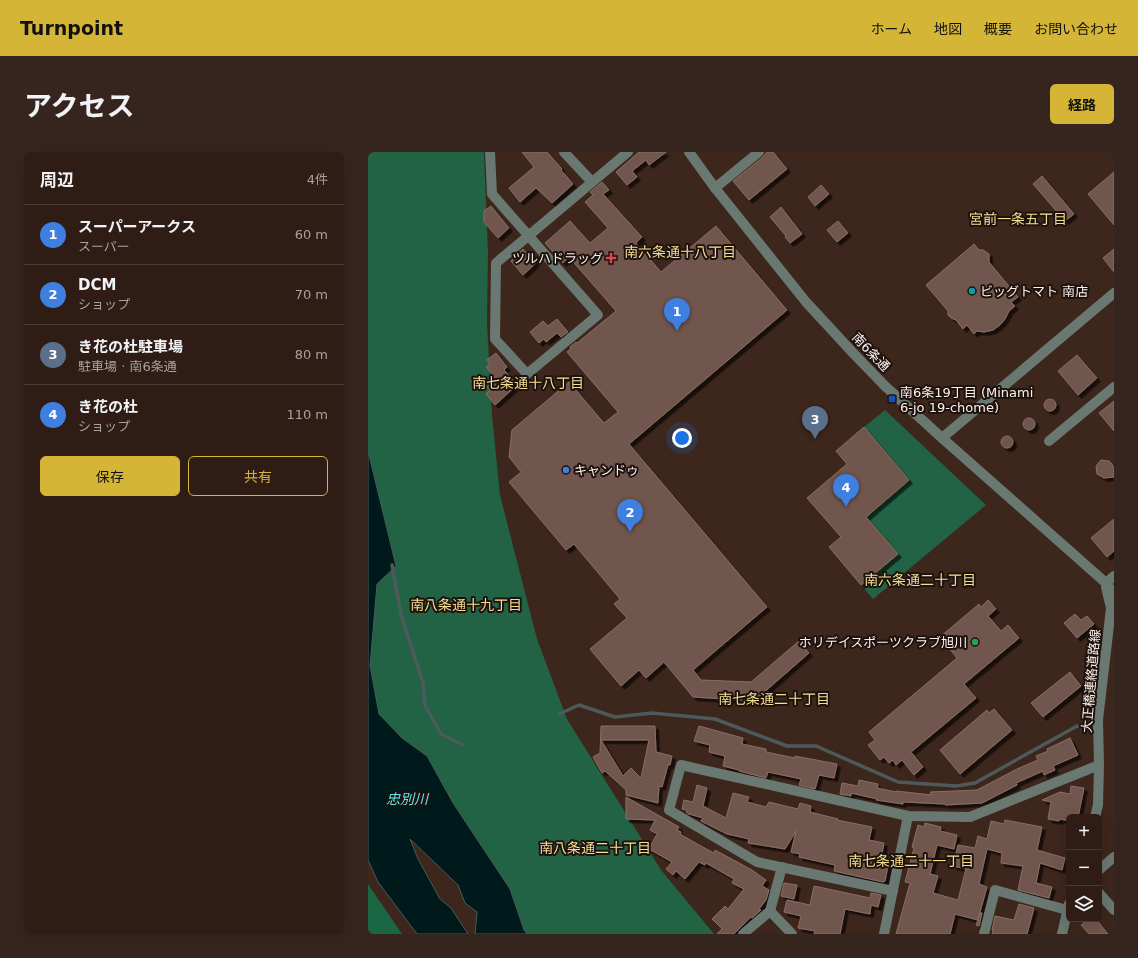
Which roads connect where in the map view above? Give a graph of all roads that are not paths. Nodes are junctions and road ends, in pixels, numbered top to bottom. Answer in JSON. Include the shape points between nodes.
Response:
{"nodes":[{"id":1,"x":490,"y":152,"type":"edge"},
{"id":2,"x":564,"y":152,"type":"edge"},
{"id":3,"x":628,"y":152,"type":"edge"},
{"id":4,"x":689,"y":152,"type":"edge"},
{"id":5,"x":759,"y":152,"type":"edge"},
{"id":6,"x":592,"y":182,"type":"junction"},
{"id":7,"x":715,"y":188,"type":"junction"},
{"id":8,"x":527,"y":235,"type":"junction"},
{"id":9,"x":1114,"y":293,"type":"edge"},
{"id":10,"x":1114,"y":387,"type":"edge"},
{"id":11,"x":942,"y":438,"type":"junction"},
{"id":12,"x":1049,"y":441,"type":"dead end"},
{"id":13,"x":1114,"y":576,"type":"edge"},
{"id":14,"x":1106,"y":583,"type":"junction"},
{"id":15,"x":1114,"y":594,"type":"edge"},
{"id":16,"x":1099,"y":765,"type":"junction"},
{"id":17,"x":1096,"y":814,"type":"edge"},
{"id":18,"x":908,"y":816,"type":"junction"},
{"id":19,"x":1114,"y":857,"type":"edge"},
{"id":20,"x":782,"y":867,"type":"junction"},
{"id":21,"x":1102,"y":867,"type":"edge"},
{"id":22,"x":893,"y":891,"type":"junction"},
{"id":23,"x":1102,"y":896,"type":"edge"},
{"id":24,"x":1066,"y":907,"type":"edge"},
{"id":25,"x":1114,"y":910,"type":"edge"},
{"id":26,"x":770,"y":912,"type":"junction"},
{"id":27,"x":1066,"y":916,"type":"edge"},
{"id":28,"x":743,"y":934,"type":"edge"},
{"id":29,"x":792,"y":934,"type":"edge"},
{"id":30,"x":884,"y":934,"type":"edge"},
{"id":31,"x":984,"y":934,"type":"edge"},
{"id":32,"x":1062,"y":934,"type":"edge"}],
"edges":[{"from":1,"to":8,"type":"street","via":[[492,194]]},
{"from":2,"to":6,"type":"street"},
{"from":3,"to":6,"type":"street"},
{"from":4,"to":7,"type":"street","name":"南6条通"},
{"from":5,"to":7,"type":"street"},
{"from":6,"to":8,"type":"street"},
{"from":7,"to":11,"type":"street","name":"南6条通","via":[[831,330]]},
{"from":8,"to":8,"type":"street","via":[[598,315],[527,374],[495,339],[496,263]]},
{"from":9,"to":11,"type":"street"},
{"from":10,"to":12,"type":"street"},
{"from":11,"to":14,"type":"street","name":"南6条通"},
{"from":13,"to":14,"type":"street"},
{"from":14,"to":15,"type":"street","name":"南6条通"},
{"from":14,"to":16,"type":"street","name":"大正橋連絡道路線","via":[[1111,608],[1098,720]]},
{"from":16,"to":17,"type":"street","name":"大正橋連絡道路線"},
{"from":16,"to":18,"type":"street","via":[[970,817]]},
{"from":18,"to":20,"type":"street","via":[[681,765],[669,810],[757,862]]},
{"from":18,"to":22,"type":"street"},
{"from":19,"to":21,"type":"street"},
{"from":20,"to":22,"type":"street"},
{"from":20,"to":26,"type":"street"},
{"from":22,"to":30,"type":"street"},
{"from":23,"to":25,"type":"street"},
{"from":24,"to":31,"type":"street","via":[[995,890]]},
{"from":26,"to":28,"type":"street"},
{"from":26,"to":29,"type":"street"},
{"from":27,"to":32,"type":"street"}]}
